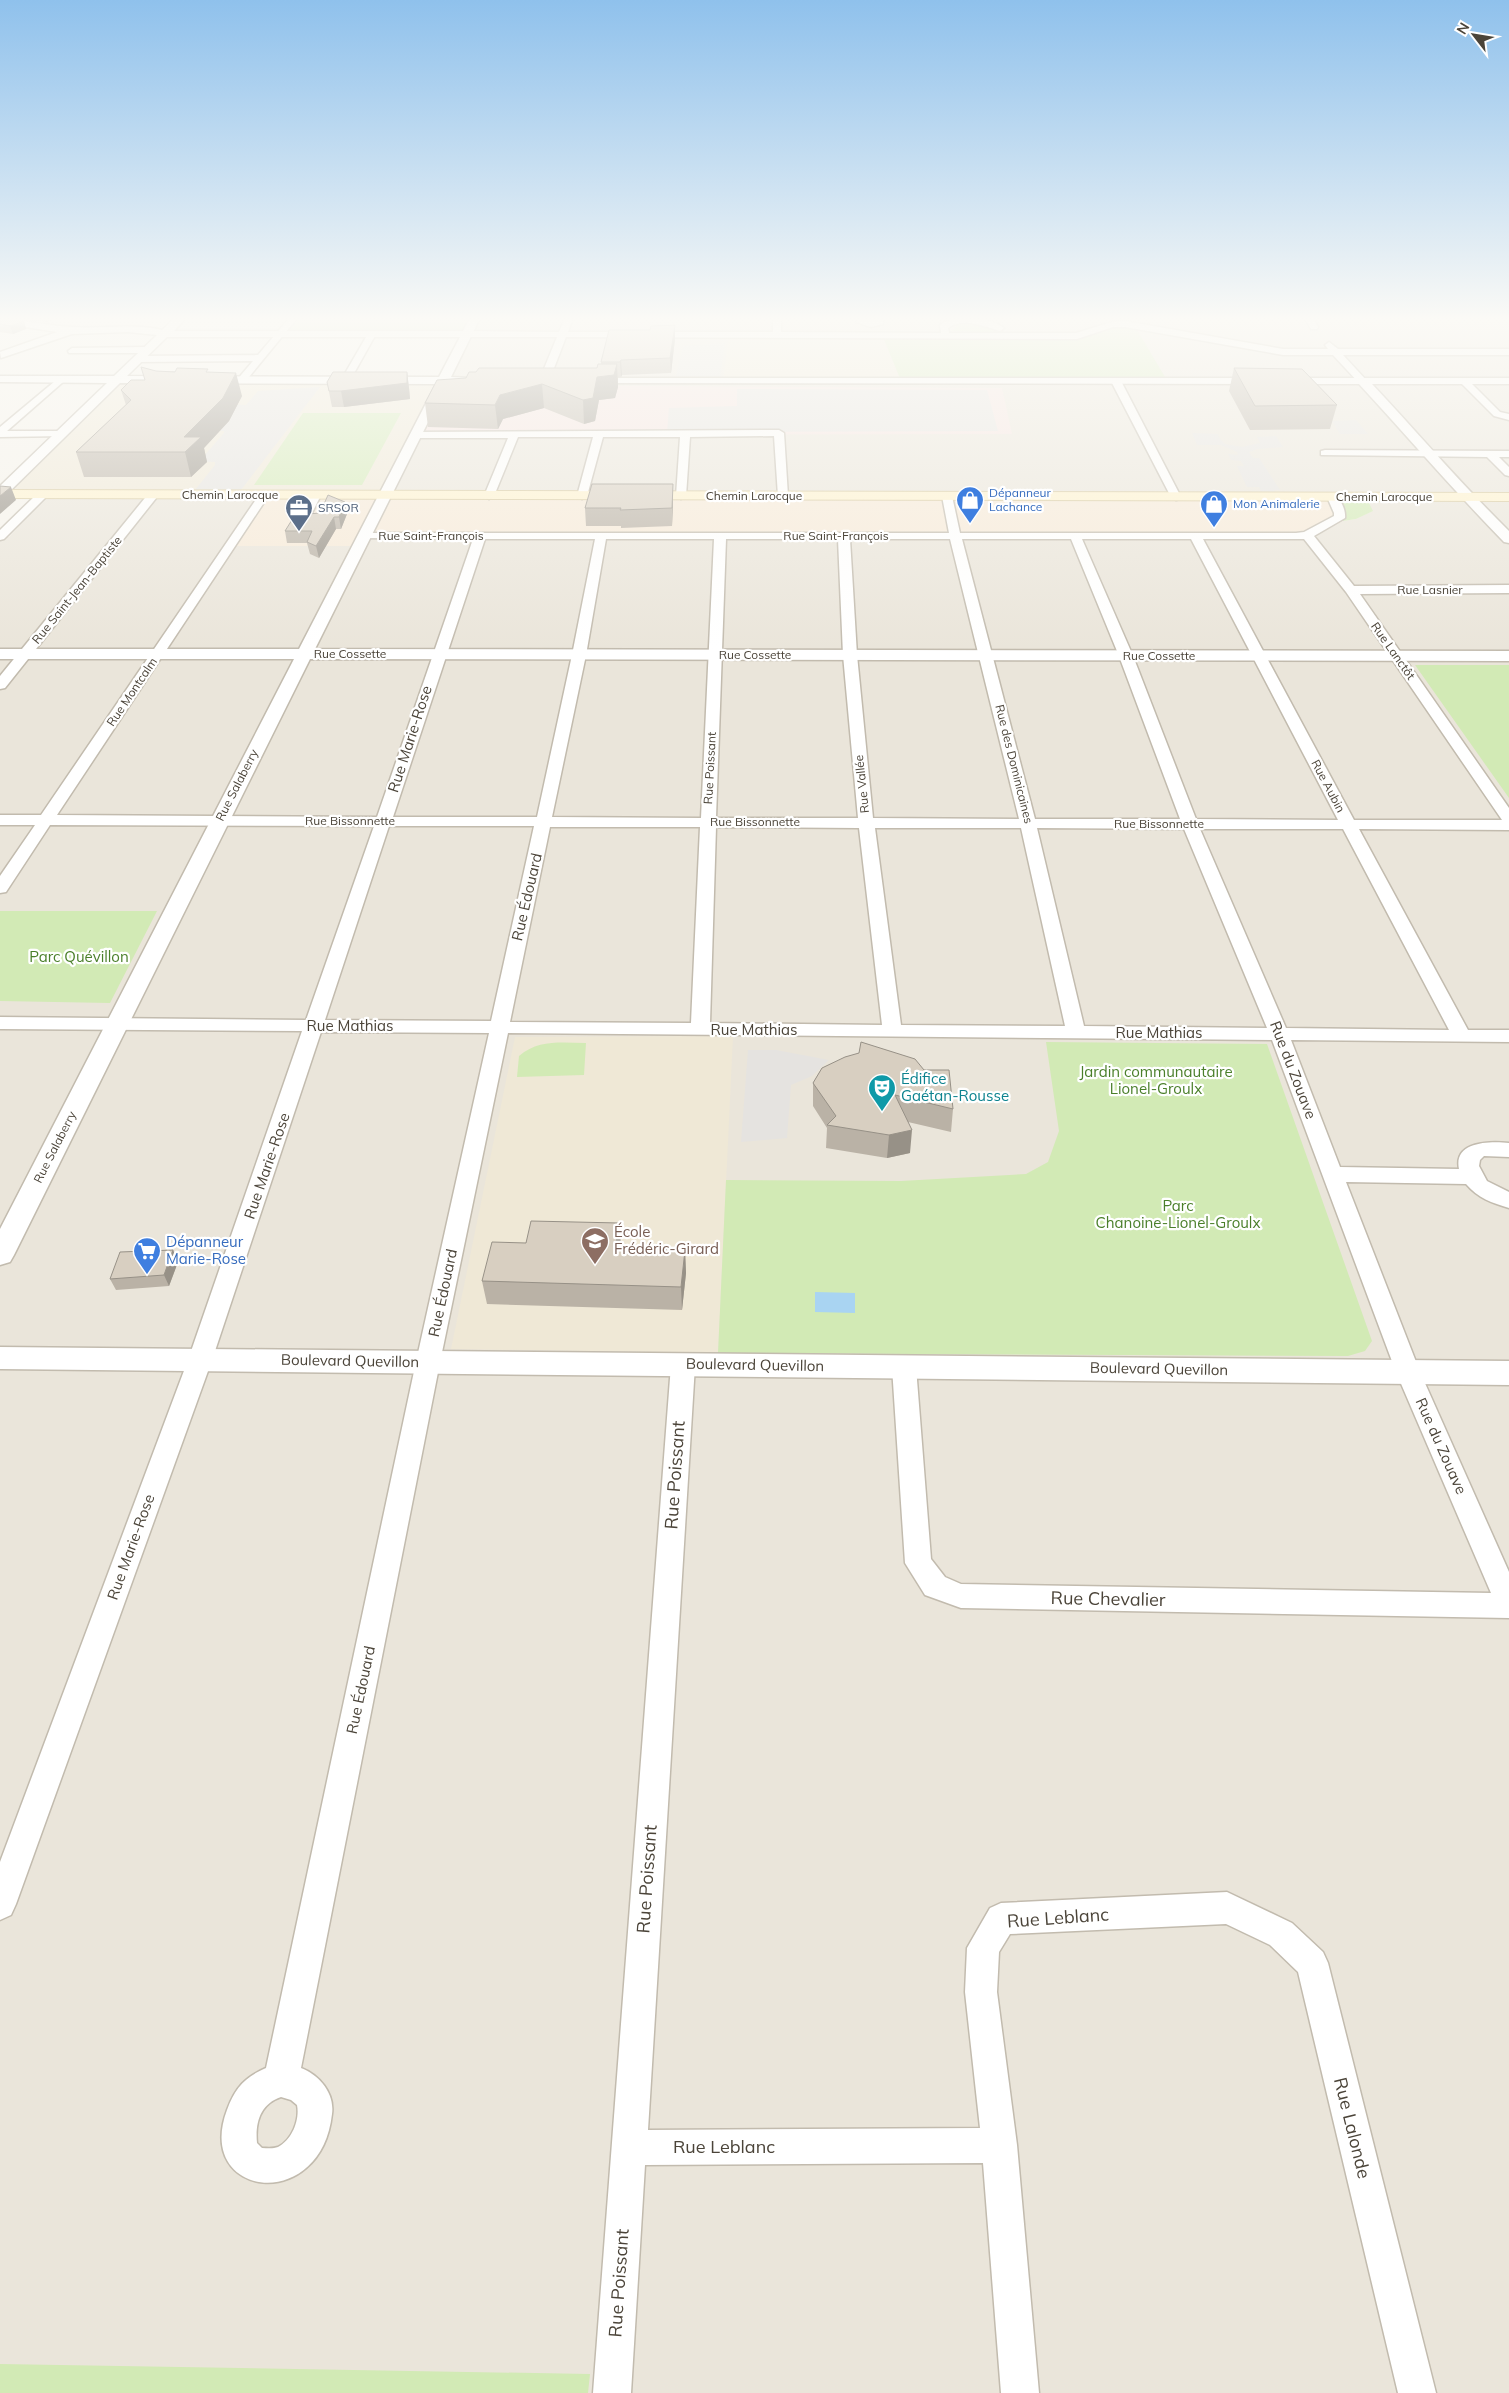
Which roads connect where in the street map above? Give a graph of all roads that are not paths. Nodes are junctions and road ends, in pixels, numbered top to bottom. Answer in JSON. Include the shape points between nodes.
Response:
{"nodes":[{"id":1,"x":67,"y":428,"type":"edge"},
{"id":2,"x":419,"y":428,"type":"edge"},
{"id":3,"x":1140,"y":428,"type":"edge"},
{"id":4,"x":1406,"y":428,"type":"edge"},
{"id":5,"x":0,"y":433,"type":"edge"},
{"id":6,"x":61,"y":434,"type":"junction"},
{"id":7,"x":514,"y":434,"type":"junction"},
{"id":8,"x":600,"y":434,"type":"junction"},
{"id":9,"x":685,"y":434,"type":"junction"},
{"id":10,"x":415,"y":435,"type":"junction"},
{"id":11,"x":1325,"y":453,"type":"dead end"},
{"id":12,"x":1431,"y":454,"type":"junction"},
{"id":13,"x":1490,"y":454,"type":"junction"},
{"id":14,"x":1509,"y":454,"type":"edge"},
{"id":15,"x":1509,"y":473,"type":"edge"},
{"id":16,"x":0,"y":494,"type":"edge"},
{"id":17,"x":42,"y":494,"type":"junction"},
{"id":18,"x":153,"y":495,"type":"junction"},
{"id":19,"x":264,"y":495,"type":"junction"},
{"id":20,"x":316,"y":495,"type":"junction"},
{"id":21,"x":384,"y":496,"type":"junction"},
{"id":22,"x":489,"y":496,"type":"junction"},
{"id":23,"x":582,"y":496,"type":"junction"},
{"id":24,"x":681,"y":496,"type":"junction"},
{"id":25,"x":783,"y":496,"type":"junction"},
{"id":26,"x":947,"y":496,"type":"junction"},
{"id":27,"x":1176,"y":497,"type":"junction"},
{"id":28,"x":1332,"y":497,"type":"junction"},
{"id":29,"x":1467,"y":497,"type":"junction"},
{"id":30,"x":1509,"y":497,"type":"edge"},
{"id":31,"x":301,"y":522,"type":"edge"},
{"id":32,"x":1,"y":535,"type":"edge"},
{"id":33,"x":1307,"y":535,"type":"junction"},
{"id":34,"x":364,"y":536,"type":"junction"},
{"id":35,"x":480,"y":536,"type":"junction"},
{"id":36,"x":601,"y":536,"type":"junction"},
{"id":37,"x":720,"y":536,"type":"junction"},
{"id":38,"x":844,"y":536,"type":"junction"},
{"id":39,"x":954,"y":536,"type":"junction"},
{"id":40,"x":1075,"y":536,"type":"junction"},
{"id":41,"x":1195,"y":536,"type":"junction"},
{"id":42,"x":1509,"y":540,"type":"edge"},
{"id":43,"x":1509,"y":589,"type":"edge"},
{"id":44,"x":1351,"y":590,"type":"junction"},
{"id":45,"x":0,"y":654,"type":"edge"},
{"id":46,"x":25,"y":654,"type":"junction"},
{"id":47,"x":157,"y":654,"type":"junction"},
{"id":48,"x":303,"y":654,"type":"junction"},
{"id":49,"x":438,"y":655,"type":"junction"},
{"id":50,"x":579,"y":655,"type":"junction"},
{"id":51,"x":716,"y":655,"type":"junction"},
{"id":52,"x":850,"y":655,"type":"junction"},
{"id":53,"x":987,"y":656,"type":"junction"},
{"id":54,"x":1126,"y":656,"type":"junction"},
{"id":55,"x":1258,"y":656,"type":"junction"},
{"id":56,"x":1396,"y":656,"type":"junction"},
{"id":57,"x":1509,"y":656,"type":"edge"},
{"id":58,"x":0,"y":684,"type":"edge"},
{"id":59,"x":1509,"y":819,"type":"edge"},
{"id":60,"x":0,"y":820,"type":"edge"},
{"id":61,"x":46,"y":820,"type":"junction"},
{"id":62,"x":218,"y":821,"type":"junction"},
{"id":63,"x":383,"y":821,"type":"junction"},
{"id":64,"x":544,"y":822,"type":"junction"},
{"id":65,"x":707,"y":822,"type":"junction"},
{"id":66,"x":866,"y":823,"type":"junction"},
{"id":67,"x":1029,"y":823,"type":"junction"},
{"id":68,"x":1190,"y":824,"type":"junction"},
{"id":69,"x":1349,"y":824,"type":"junction"},
{"id":70,"x":1509,"y":825,"type":"edge"},
{"id":71,"x":0,"y":888,"type":"edge"},
{"id":72,"x":0,"y":1023,"type":"edge"},
{"id":73,"x":117,"y":1024,"type":"junction"},
{"id":74,"x":315,"y":1026,"type":"junction"},
{"id":75,"x":498,"y":1027,"type":"junction"},
{"id":76,"x":700,"y":1029,"type":"junction"},
{"id":77,"x":892,"y":1031,"type":"junction"},
{"id":78,"x":1076,"y":1032,"type":"junction"},
{"id":79,"x":1280,"y":1034,"type":"junction"},
{"id":80,"x":1461,"y":1035,"type":"junction"},
{"id":81,"x":1509,"y":1036,"type":"edge"},
{"id":82,"x":1509,"y":1150,"type":"edge"},
{"id":83,"x":1332,"y":1174,"type":"junction"},
{"id":84,"x":1470,"y":1177,"type":"junction"},
{"id":85,"x":1509,"y":1200,"type":"edge"},
{"id":86,"x":0,"y":1255,"type":"edge"},
{"id":87,"x":0,"y":1358,"type":"edge"},
{"id":88,"x":200,"y":1360,"type":"junction"},
{"id":89,"x":428,"y":1362,"type":"junction"},
{"id":90,"x":683,"y":1365,"type":"junction"},
{"id":91,"x":904,"y":1367,"type":"junction"},
{"id":92,"x":1408,"y":1372,"type":"junction"},
{"id":93,"x":1509,"y":1373,"type":"edge"},
{"id":94,"x":1509,"y":1605,"type":"edge"},
{"id":95,"x":0,"y":1904,"type":"edge"},
{"id":96,"x":1226,"y":1908,"type":"joint"},
{"id":97,"x":281,"y":2080,"type":"dead end"},
{"id":98,"x":999,"y":2146,"type":"junction"},
{"id":99,"x":628,"y":2148,"type":"junction"},
{"id":100,"x":612,"y":2393,"type":"edge"},
{"id":101,"x":1020,"y":2393,"type":"edge"},
{"id":102,"x":1417,"y":2393,"type":"edge"}],
"edges":[{"from":1,"to":6,"type":"street"},
{"from":2,"to":10,"type":"street","name":"Rue Salaberry"},
{"from":3,"to":27,"type":"street"},
{"from":4,"to":12,"type":"street"},
{"from":5,"to":6,"type":"street"},
{"from":6,"to":16,"type":"street"},
{"from":7,"to":8,"type":"street"},
{"from":7,"to":10,"type":"street"},
{"from":7,"to":22,"type":"street"},
{"from":8,"to":9,"type":"street"},
{"from":8,"to":23,"type":"street"},
{"from":9,"to":24,"type":"street"},
{"from":9,"to":25,"type":"street","via":[[779,434]]},
{"from":10,"to":21,"type":"street","name":"Rue Salaberry"},
{"from":11,"to":12,"type":"street"},
{"from":12,"to":13,"type":"street"},
{"from":12,"to":29,"type":"street"},
{"from":13,"to":14,"type":"street"},
{"from":13,"to":15,"type":"street"},
{"from":16,"to":17,"type":"main road","name":"Chemin Larocque"},
{"from":17,"to":18,"type":"main road","name":"Chemin Larocque"},
{"from":17,"to":32,"type":"street"},
{"from":18,"to":19,"type":"main road","name":"Chemin Larocque"},
{"from":18,"to":46,"type":"street","name":"Rue Saint-Jean-Baptiste"},
{"from":19,"to":20,"type":"main road","name":"Chemin Larocque"},
{"from":19,"to":47,"type":"street","name":"Rue Montcalm"},
{"from":20,"to":21,"type":"main road","name":"Chemin Larocque"},
{"from":20,"to":31,"type":"street"},
{"from":21,"to":22,"type":"main road","name":"Chemin Larocque"},
{"from":21,"to":34,"type":"street","name":"Rue Salaberry"},
{"from":22,"to":23,"type":"main road","name":"Chemin Larocque"},
{"from":23,"to":24,"type":"main road","name":"Chemin Larocque"},
{"from":24,"to":25,"type":"main road","name":"Chemin Larocque"},
{"from":25,"to":26,"type":"main road","name":"Chemin Larocque"},
{"from":26,"to":27,"type":"main road","name":"Chemin Larocque"},
{"from":26,"to":39,"type":"street","name":"Rue des Dominicaines"},
{"from":27,"to":28,"type":"main road","name":"Chemin Larocque"},
{"from":28,"to":29,"type":"main road","name":"Chemin Larocque"},
{"from":28,"to":33,"type":"street","via":[[1340,513],[1339,518]]},
{"from":29,"to":30,"type":"main road","name":"Chemin Larocque"},
{"from":29,"to":42,"type":"street"},
{"from":33,"to":41,"type":"street","name":"Rue Saint-François"},
{"from":33,"to":44,"type":"street","name":"Rue Lanctôt"},
{"from":34,"to":35,"type":"street","name":"Rue Saint-François"},
{"from":34,"to":48,"type":"street","name":"Rue Salaberry"},
{"from":35,"to":36,"type":"street","name":"Rue Saint-François"},
{"from":35,"to":49,"type":"street","name":"Rue Marie-Rose"},
{"from":36,"to":37,"type":"street","name":"Rue Saint-François"},
{"from":36,"to":50,"type":"street","name":"Rue Édouard"},
{"from":37,"to":38,"type":"street","name":"Rue Saint-François"},
{"from":37,"to":51,"type":"street","name":"Rue Poissant"},
{"from":38,"to":39,"type":"street","name":"Rue Saint-François"},
{"from":38,"to":52,"type":"street","name":"Rue Vallée"},
{"from":39,"to":40,"type":"street","name":"Rue Saint-François"},
{"from":39,"to":53,"type":"street","name":"Rue des Dominicaines"},
{"from":40,"to":41,"type":"street","name":"Rue Saint-François"},
{"from":40,"to":54,"type":"street","name":"Rue du Zouave"},
{"from":41,"to":55,"type":"street","name":"Rue Aubin"},
{"from":43,"to":44,"type":"street","name":"Rue Lasnier"},
{"from":44,"to":56,"type":"street","name":"Rue Lanctôt"},
{"from":45,"to":46,"type":"street","name":"Rue Cossette"},
{"from":46,"to":47,"type":"street","name":"Rue Cossette"},
{"from":46,"to":58,"type":"street","name":"Rue Saint-Jean-Baptiste"},
{"from":47,"to":48,"type":"street","name":"Rue Cossette"},
{"from":47,"to":61,"type":"street","name":"Rue Montcalm"},
{"from":48,"to":49,"type":"street","name":"Rue Cossette"},
{"from":48,"to":62,"type":"street","name":"Rue Salaberry"},
{"from":49,"to":50,"type":"street","name":"Rue Cossette"},
{"from":49,"to":63,"type":"street","name":"Rue Marie-Rose"},
{"from":50,"to":51,"type":"street","name":"Rue Cossette"},
{"from":50,"to":64,"type":"street","name":"Rue Édouard"},
{"from":51,"to":52,"type":"street","name":"Rue Cossette"},
{"from":51,"to":65,"type":"street","name":"Rue Poissant"},
{"from":52,"to":53,"type":"street","name":"Rue Cossette"},
{"from":52,"to":66,"type":"street","name":"Rue Vallée"},
{"from":53,"to":54,"type":"street","name":"Rue Cossette"},
{"from":53,"to":67,"type":"street","name":"Rue des Dominicaines"},
{"from":54,"to":55,"type":"street","name":"Rue Cossette"},
{"from":54,"to":68,"type":"street","name":"Rue du Zouave"},
{"from":55,"to":56,"type":"street","name":"Rue Cossette"},
{"from":55,"to":69,"type":"street","name":"Rue Aubin"},
{"from":56,"to":57,"type":"street","name":"Rue Cossette"},
{"from":56,"to":59,"type":"street","name":"Rue Lanctôt"},
{"from":60,"to":61,"type":"street","name":"Rue Bissonnette"},
{"from":61,"to":62,"type":"street","name":"Rue Bissonnette"},
{"from":61,"to":71,"type":"street","name":"Rue Montcalm"},
{"from":62,"to":63,"type":"street","name":"Rue Bissonnette"},
{"from":62,"to":73,"type":"street","name":"Rue Salaberry"},
{"from":63,"to":64,"type":"street","name":"Rue Bissonnette"},
{"from":63,"to":74,"type":"street","name":"Rue Marie-Rose"},
{"from":64,"to":65,"type":"street","name":"Rue Bissonnette"},
{"from":64,"to":75,"type":"street","name":"Rue Édouard"},
{"from":65,"to":66,"type":"street","name":"Rue Bissonnette"},
{"from":65,"to":76,"type":"street","name":"Rue Poissant"},
{"from":66,"to":67,"type":"street","name":"Rue Bissonnette"},
{"from":66,"to":77,"type":"street","name":"Rue Vallée"},
{"from":67,"to":68,"type":"street","name":"Rue Bissonnette"},
{"from":67,"to":78,"type":"street","name":"Rue des Dominicaines"},
{"from":68,"to":69,"type":"street","name":"Rue Bissonnette"},
{"from":68,"to":79,"type":"street","name":"Rue du Zouave"},
{"from":69,"to":70,"type":"street","name":"Rue Bissonnette"},
{"from":69,"to":80,"type":"street","name":"Rue Aubin"},
{"from":72,"to":73,"type":"street","name":"Rue Mathias"},
{"from":73,"to":74,"type":"street","name":"Rue Mathias"},
{"from":73,"to":86,"type":"street","name":"Rue Salaberry"},
{"from":74,"to":75,"type":"street","name":"Rue Mathias"},
{"from":74,"to":88,"type":"street","name":"Rue Marie-Rose"},
{"from":75,"to":76,"type":"street","name":"Rue Mathias"},
{"from":75,"to":89,"type":"street","name":"Rue Édouard"},
{"from":76,"to":77,"type":"street","name":"Rue Mathias"},
{"from":77,"to":78,"type":"street","name":"Rue Mathias"},
{"from":78,"to":79,"type":"street","name":"Rue Mathias"},
{"from":79,"to":80,"type":"street","name":"Rue Mathias"},
{"from":79,"to":83,"type":"street","name":"Rue du Zouave"},
{"from":80,"to":81,"type":"street","name":"Rue Mathias"},
{"from":82,"to":84,"type":"street","via":[[1491,1148],[1472,1154],[1467,1168]]},
{"from":83,"to":84,"type":"street"},
{"from":83,"to":92,"type":"street","name":"Rue du Zouave"},
{"from":84,"to":85,"type":"street","via":[[1490,1194]]},
{"from":87,"to":88,"type":"street","name":"Boulevard Quevillon"},
{"from":88,"to":89,"type":"street","name":"Boulevard Quevillon"},
{"from":88,"to":95,"type":"street","name":"Rue Marie-Rose"},
{"from":89,"to":90,"type":"street","name":"Boulevard Quevillon"},
{"from":89,"to":97,"type":"street","name":"Rue Édouard"},
{"from":90,"to":91,"type":"street","name":"Boulevard Quevillon"},
{"from":90,"to":99,"type":"street","name":"Rue Poissant"},
{"from":91,"to":92,"type":"street","name":"Boulevard Quevillon"},
{"from":91,"to":94,"type":"street","name":"Rue Chevalier","via":[[918,1563],[935,1586],[961,1596]]},
{"from":92,"to":93,"type":"street","name":"Boulevard Quevillon"},
{"from":92,"to":94,"type":"street","name":"Rue du Zouave"},
{"from":96,"to":98,"type":"street","name":"Rue Leblanc","via":[[1001,1919],[983,1948],[981,1992]]},
{"from":96,"to":102,"type":"street","name":"Rue Lalonde","via":[[1282,1934],[1312,1963]]},
{"from":98,"to":99,"type":"street","name":"Rue Leblanc"},
{"from":98,"to":101,"type":"street","name":"Rue Leblanc"},
{"from":99,"to":100,"type":"street","name":"Rue Poissant"}]}
